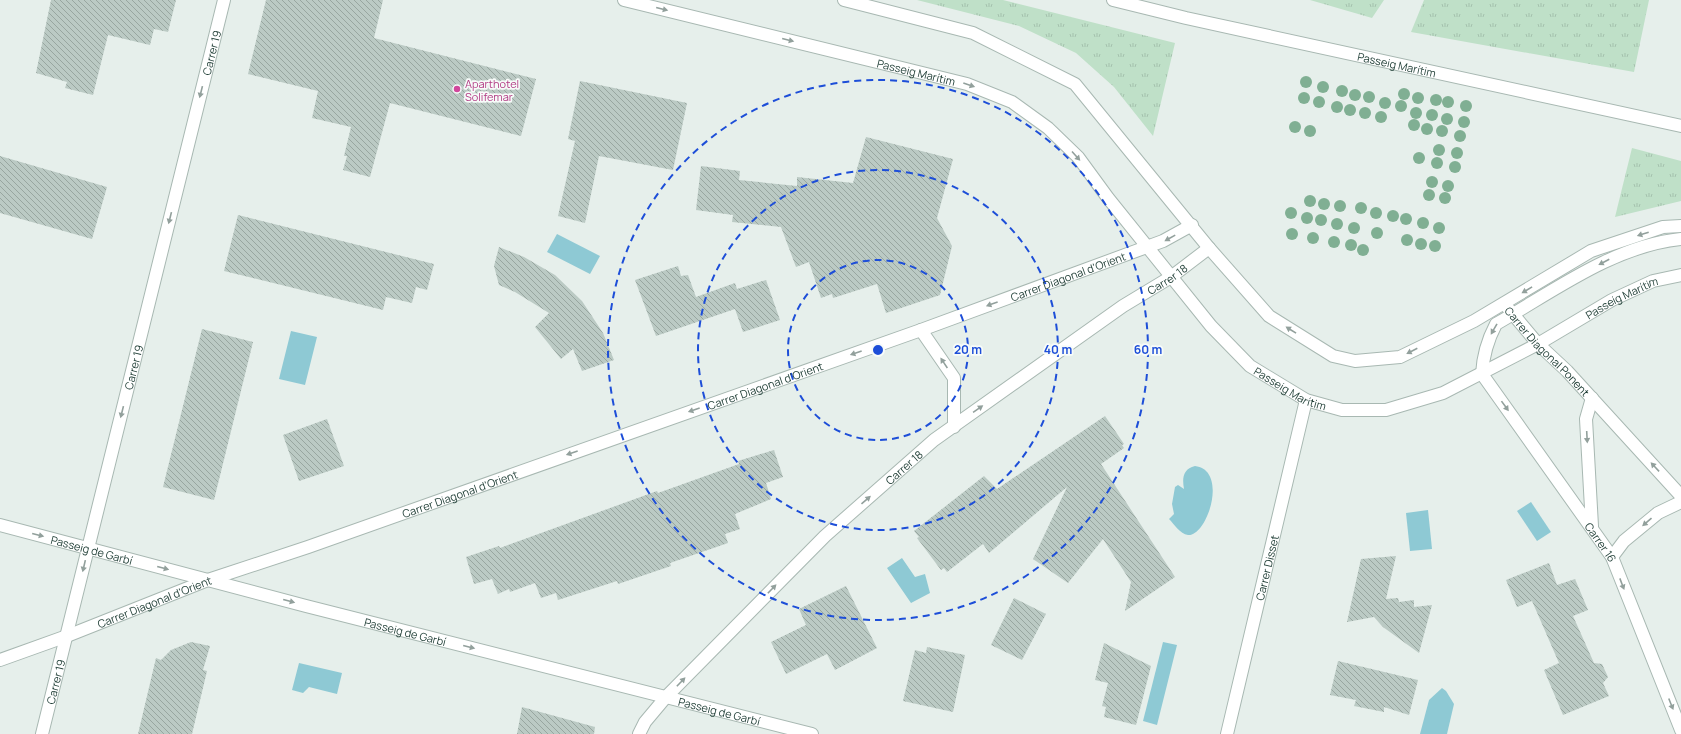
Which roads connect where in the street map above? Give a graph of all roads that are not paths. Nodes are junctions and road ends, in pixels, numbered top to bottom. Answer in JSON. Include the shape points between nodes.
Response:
{"nodes":[{"id":1,"x":224,"y":0,"type":"edge"},
{"id":2,"x":624,"y":0,"type":"edge"},
{"id":3,"x":844,"y":0,"type":"edge"},
{"id":4,"x":1113,"y":0,"type":"edge"},
{"id":5,"x":1681,"y":126,"type":"edge"},
{"id":6,"x":1192,"y":225,"type":"junction"},
{"id":7,"x":1681,"y":226,"type":"edge"},
{"id":8,"x":1681,"y":239,"type":"edge"},
{"id":9,"x":1147,"y":247,"type":"junction"},
{"id":10,"x":1209,"y":248,"type":"junction"},
{"id":11,"x":1681,"y":275,"type":"edge"},
{"id":12,"x":1171,"y":277,"type":"junction"},
{"id":13,"x":1504,"y":303,"type":"junction"},
{"id":14,"x":1513,"y":314,"type":"junction"},
{"id":15,"x":921,"y":330,"type":"junction"},
{"id":16,"x":1538,"y":344,"type":"junction"},
{"id":17,"x":1482,"y":374,"type":"junction"},
{"id":18,"x":1592,"y":398,"type":"junction"},
{"id":19,"x":1306,"y":400,"type":"junction"},
{"id":20,"x":954,"y":427,"type":"junction"},
{"id":21,"x":1681,"y":496,"type":"edge"},
{"id":22,"x":1681,"y":502,"type":"edge"},
{"id":23,"x":0,"y":525,"type":"edge"},
{"id":24,"x":1592,"y":527,"type":"junction"},
{"id":25,"x":88,"y":547,"type":"junction"},
{"id":26,"x":1612,"y":557,"type":"junction"},
{"id":27,"x":208,"y":580,"type":"junction"},
{"id":28,"x":67,"y":636,"type":"junction"},
{"id":29,"x":0,"y":660,"type":"edge"},
{"id":30,"x":666,"y":697,"type":"junction"},
{"id":31,"x":1681,"y":730,"type":"edge"},
{"id":32,"x":42,"y":734,"type":"edge"},
{"id":33,"x":639,"y":734,"type":"edge"},
{"id":34,"x":812,"y":734,"type":"edge"},
{"id":35,"x":1227,"y":734,"type":"edge"}],
"edges":[{"from":1,"to":25,"type":"street","name":"Carrer 19","one_way":true},
{"from":2,"to":9,"type":"street","name":"Passeig Marítim","one_way":true,"via":[[967,84],[1012,102],[1048,128],[1078,157]]},
{"from":3,"to":6,"type":"street","via":[[973,33],[1075,84]]},
{"from":4,"to":5,"type":"street","name":"Passeig Marítim","via":[[1179,17]]},
{"from":6,"to":9,"type":"street","one_way":true},
{"from":6,"to":10,"type":"street"},
{"from":7,"to":13,"type":"street","one_way":true,"via":[[1663,227],[1591,251]]},
{"from":8,"to":14,"type":"street","one_way":true,"via":[[1661,241],[1624,252]]},
{"from":9,"to":12,"type":"street","name":"Passeig Marítim"},
{"from":9,"to":15,"type":"street","name":"Carrer Diagonal d'Orient","one_way":true},
{"from":10,"to":12,"type":"street","name":"Carrer 18"},
{"from":13,"to":10,"type":"street","one_way":true,"via":[[1474,321],[1400,357],[1355,361],[1333,356],[1269,316]]},
{"from":11,"to":16,"type":"street","name":"Passeig Marítim","via":[[1653,281],[1612,300]]},
{"from":12,"to":19,"type":"street","name":"Passeig Marítim","via":[[1211,326],[1250,366]]},
{"from":20,"to":12,"type":"street","name":"Carrer 18","one_way":true,"via":[[1123,306]]},
{"from":13,"to":14,"type":"street","name":"Carrer Diagonal Ponent"},
{"from":14,"to":16,"type":"street","name":"Carrer Diagonal Ponent"},
{"from":14,"to":17,"type":"street","one_way":true,"via":[[1496,324],[1483,357]]},
{"from":20,"to":15,"type":"street","one_way":true,"via":[[954,378]]},
{"from":15,"to":27,"type":"street","name":"Carrer Diagonal d'Orient","one_way":true},
{"from":16,"to":17,"type":"street","name":"Passeig Marítim"},
{"from":16,"to":18,"type":"street","name":"Carrer Diagonal Ponent"},
{"from":17,"to":19,"type":"street","name":"Passeig Marítim","via":[[1443,393],[1386,410],[1342,410]]},
{"from":17,"to":24,"type":"street","name":"Carrer 16","one_way":true},
{"from":21,"to":18,"type":"street","name":"Carrer Diagonal Ponent","one_way":true},
{"from":18,"to":24,"type":"street","name":"Carrer Diagonal Ponent","one_way":true,"via":[[1586,419]]},
{"from":19,"to":35,"type":"street","name":"Carrer Disset"},
{"from":30,"to":20,"type":"street","name":"Carrer 18","one_way":true,"via":[[825,536],[934,440]]},
{"from":22,"to":26,"type":"street","one_way":true,"via":[[1658,513],[1624,541]]},
{"from":23,"to":25,"type":"street","name":"Passeig de Garbí","one_way":true},
{"from":24,"to":26,"type":"street","name":"Carrer 16"},
{"from":25,"to":27,"type":"street","name":"Passeig de Garbí","one_way":true},
{"from":25,"to":28,"type":"street","name":"Carrer 19","one_way":true},
{"from":26,"to":31,"type":"street","name":"Carrer 16","one_way":true},
{"from":27,"to":28,"type":"street","name":"Carrer Diagonal d'Orient"},
{"from":27,"to":30,"type":"street","name":"Passeig de Garbí","one_way":true},
{"from":28,"to":29,"type":"street","name":"Carrer Diagonal d'Orient"},
{"from":28,"to":32,"type":"street","name":"Carrer 19"},
{"from":30,"to":33,"type":"street","name":"Carrer 18","via":[[645,722]]},
{"from":30,"to":34,"type":"street","name":"Passeig de Garbí"}]}
